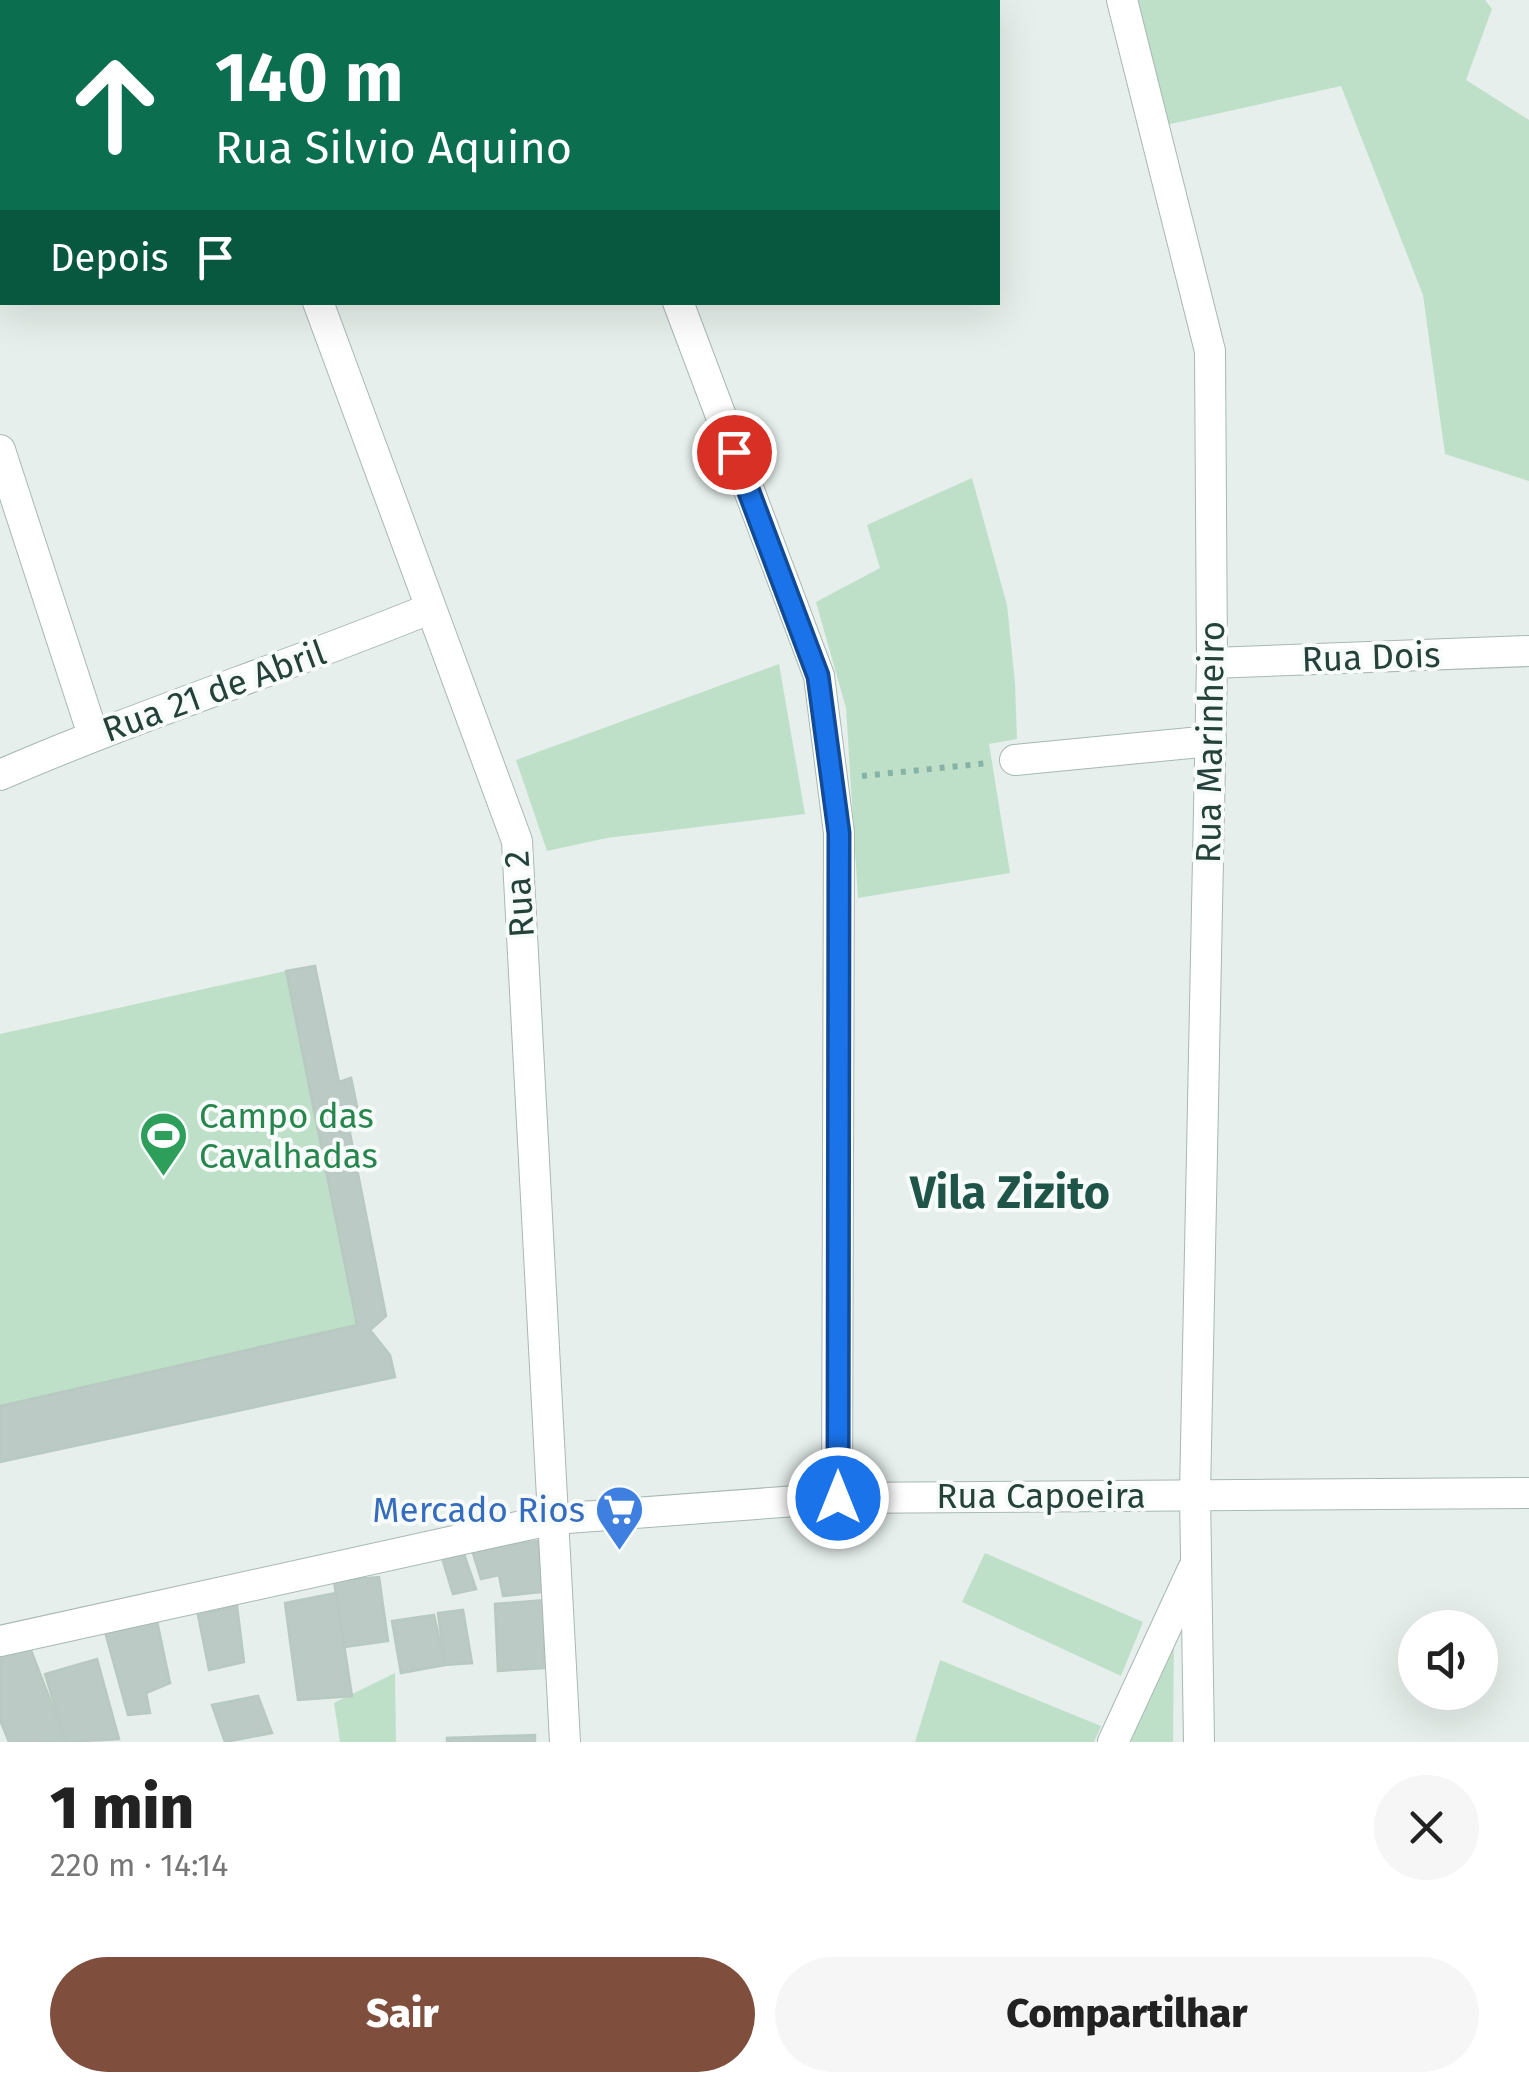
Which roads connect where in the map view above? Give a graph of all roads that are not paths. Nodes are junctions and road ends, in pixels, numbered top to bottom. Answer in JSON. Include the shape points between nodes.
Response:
{"nodes":[{"id":1,"x":1122,"y":0,"type":"edge"},
{"id":2,"x":319,"y":305,"type":"edge"},
{"id":3,"x":679,"y":305,"type":"edge"},
{"id":4,"x":0,"y":450,"type":"edge"},
{"id":5,"x":429,"y":609,"type":"junction"},
{"id":6,"x":1529,"y":651,"type":"edge"},
{"id":7,"x":1212,"y":662,"type":"junction"},
{"id":8,"x":93,"y":735,"type":"junction"},
{"id":9,"x":1211,"y":742,"type":"junction"},
{"id":10,"x":1015,"y":760,"type":"road end"},
{"id":11,"x":0,"y":775,"type":"edge"},
{"id":12,"x":1529,"y":1493,"type":"edge"},
{"id":13,"x":1196,"y":1495,"type":"junction"},
{"id":14,"x":838,"y":1498,"type":"junction"},
{"id":15,"x":554,"y":1519,"type":"junction"},
{"id":16,"x":1196,"y":1561,"type":"junction"},
{"id":17,"x":0,"y":1641,"type":"edge"},
{"id":18,"x":566,"y":1742,"type":"edge"},
{"id":19,"x":1112,"y":1742,"type":"edge"},
{"id":20,"x":1198,"y":1742,"type":"edge"}],
"edges":[{"from":1,"to":7,"type":"street","name":"Rua Marinheiro","via":[[1210,351]]},
{"from":2,"to":5,"type":"street","name":"Rua 2"},
{"from":3,"to":14,"type":"street","via":[[818,676],[832,780],[839,833]]},
{"from":4,"to":8,"type":"street"},
{"from":5,"to":8,"type":"street","name":"Rua 21 de Abril"},
{"from":5,"to":15,"type":"street","name":"Rua 2","via":[[517,841]]},
{"from":6,"to":7,"type":"street","name":"Rua Dois"},
{"from":7,"to":9,"type":"street","name":"Rua Marinheiro"},
{"from":8,"to":11,"type":"street","name":"Rua 21 de Abril"},
{"from":9,"to":10,"type":"street"},
{"from":9,"to":13,"type":"street","name":"Rua Marinheiro"},
{"from":12,"to":13,"type":"street","name":"Rua Capoeira"},
{"from":13,"to":14,"type":"street","name":"Rua Capoeira"},
{"from":13,"to":16,"type":"street","name":"Rua Marinheiro"},
{"from":14,"to":15,"type":"street","name":"Rua Capoeira"},
{"from":15,"to":17,"type":"street","name":"Rua Capoeira"},
{"from":15,"to":18,"type":"street","name":"Rua 2"},
{"from":16,"to":19,"type":"street"},
{"from":16,"to":20,"type":"street","name":"Rua Marinheiro"}]}
